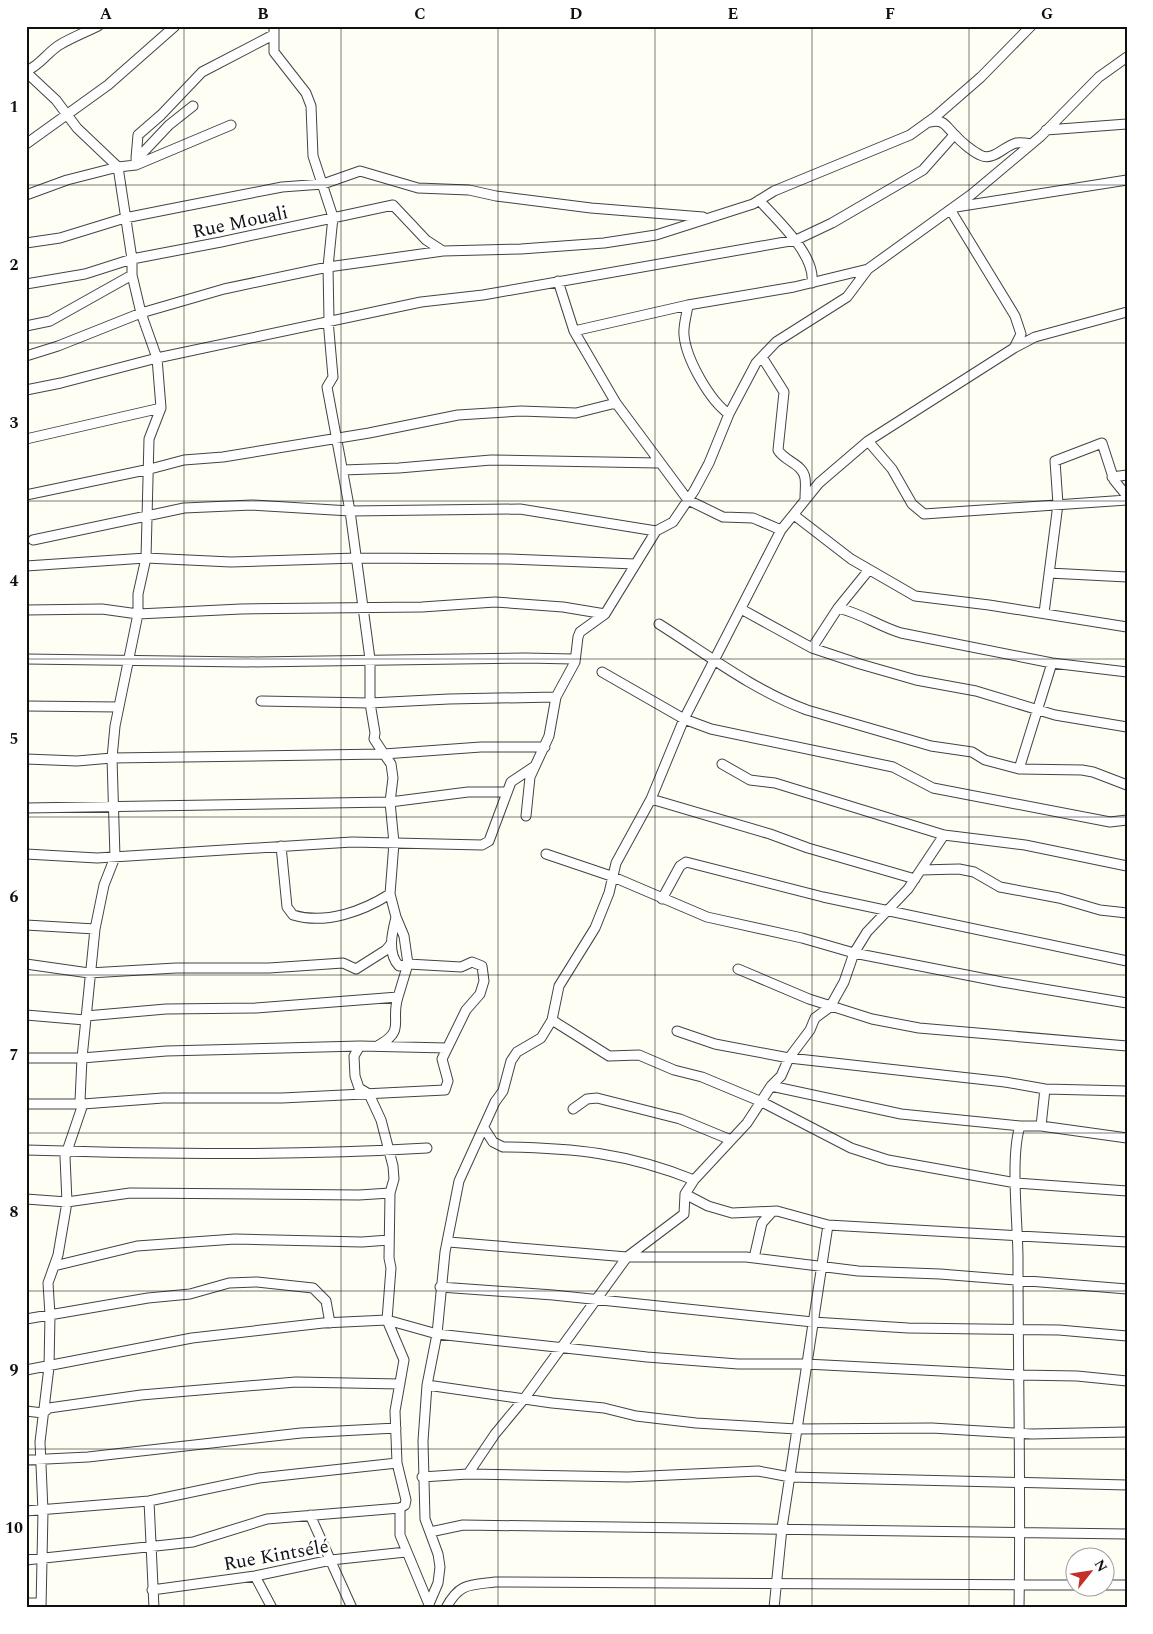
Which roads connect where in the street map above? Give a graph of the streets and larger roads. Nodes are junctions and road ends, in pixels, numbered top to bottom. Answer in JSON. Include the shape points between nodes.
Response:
{"nodes":[{"id":1,"x":98,"y":26,"type":"edge"},
{"id":2,"x":175,"y":26,"type":"edge"},
{"id":3,"x":1031,"y":26,"type":"edge"},
{"id":4,"x":274,"y":30,"type":"edge"},
{"id":5,"x":1127,"y":57,"type":"edge"},
{"id":6,"x":26,"y":71,"type":"edge"},
{"id":7,"x":193,"y":106,"type":"dead end"},
{"id":8,"x":68,"y":113,"type":"junction"},
{"id":9,"x":927,"y":123,"type":"junction"},
{"id":10,"x":1127,"y":124,"type":"edge"},
{"id":11,"x":231,"y":125,"type":"dead end"},
{"id":12,"x":1046,"y":130,"type":"junction"},
{"id":13,"x":954,"y":135,"type":"junction"},
{"id":14,"x":26,"y":144,"type":"edge"},
{"id":15,"x":1031,"y":144,"type":"junction"},
{"id":16,"x":136,"y":162,"type":"junction"},
{"id":17,"x":118,"y":167,"type":"junction"},
{"id":18,"x":1127,"y":180,"type":"edge"},
{"id":19,"x":323,"y":184,"type":"junction"},
{"id":20,"x":26,"y":195,"type":"edge"},
{"id":21,"x":759,"y":200,"type":"junction"},
{"id":22,"x":954,"y":209,"type":"junction"},
{"id":23,"x":333,"y":217,"type":"junction"},
{"id":24,"x":126,"y":218,"type":"junction"},
{"id":25,"x":704,"y":218,"type":"junction"},
{"id":26,"x":796,"y":240,"type":"junction"},
{"id":27,"x":26,"y":243,"type":"edge"},
{"id":28,"x":443,"y":251,"type":"junction"},
{"id":29,"x":132,"y":259,"type":"junction"},
{"id":30,"x":328,"y":267,"type":"junction"},
{"id":31,"x":868,"y":269,"type":"junction"},
{"id":32,"x":132,"y":275,"type":"junction"},
{"id":33,"x":558,"y":281,"type":"junction"},
{"id":34,"x":812,"y":283,"type":"junction"},
{"id":35,"x":26,"y":284,"type":"edge"},
{"id":36,"x":688,"y":305,"type":"junction"},
{"id":37,"x":1127,"y":312,"type":"edge"},
{"id":38,"x":141,"y":313,"type":"junction"},
{"id":39,"x":329,"y":320,"type":"junction"},
{"id":40,"x":26,"y":326,"type":"edge"},
{"id":41,"x":574,"y":331,"type":"junction"},
{"id":42,"x":1014,"y":348,"type":"junction"},
{"id":43,"x":26,"y":356,"type":"edge"},
{"id":44,"x":762,"y":357,"type":"junction"},
{"id":45,"x":157,"y":358,"type":"junction"},
{"id":46,"x":26,"y":390,"type":"edge"},
{"id":47,"x":616,"y":404,"type":"junction"},
{"id":48,"x":161,"y":408,"type":"junction"},
{"id":49,"x":728,"y":414,"type":"junction"},
{"id":50,"x":337,"y":438,"type":"junction"},
{"id":51,"x":26,"y":439,"type":"edge"},
{"id":52,"x":868,"y":441,"type":"junction"},
{"id":53,"x":658,"y":463,"type":"junction"},
{"id":54,"x":150,"y":469,"type":"junction"},
{"id":55,"x":343,"y":470,"type":"junction"},
{"id":56,"x":1127,"y":475,"type":"edge"},
{"id":57,"x":1112,"y":477,"type":"junction"},
{"id":58,"x":26,"y":495,"type":"edge"},
{"id":59,"x":805,"y":498,"type":"junction"},
{"id":60,"x":1127,"y":498,"type":"edge"},
{"id":61,"x":688,"y":500,"type":"junction"},
{"id":62,"x":1058,"y":504,"type":"junction"},
{"id":63,"x":350,"y":511,"type":"junction"},
{"id":64,"x":794,"y":515,"type":"junction"},
{"id":65,"x":148,"y":516,"type":"junction"},
{"id":66,"x":781,"y":530,"type":"junction"},
{"id":67,"x":656,"y":531,"type":"junction"},
{"id":68,"x":33,"y":540,"type":"dead end"},
{"id":69,"x":146,"y":558,"type":"junction"},
{"id":70,"x":356,"y":558,"type":"junction"},
{"id":71,"x":635,"y":564,"type":"junction"},
{"id":72,"x":26,"y":566,"type":"edge"},
{"id":73,"x":868,"y":571,"type":"junction"},
{"id":74,"x":1049,"y":573,"type":"junction"},
{"id":75,"x":1127,"y":578,"type":"edge"},
{"id":76,"x":363,"y":607,"type":"junction"},
{"id":77,"x":838,"y":608,"type":"junction"},
{"id":78,"x":741,"y":609,"type":"junction"},
{"id":79,"x":26,"y":610,"type":"edge"},
{"id":80,"x":1044,"y":613,"type":"junction"},
{"id":81,"x":138,"y":614,"type":"junction"},
{"id":82,"x":605,"y":614,"type":"junction"},
{"id":83,"x":659,"y":624,"type":"dead end"},
{"id":84,"x":1127,"y":627,"type":"edge"},
{"id":85,"x":812,"y":648,"type":"junction"},
{"id":86,"x":26,"y":659,"type":"edge"},
{"id":87,"x":128,"y":659,"type":"junction"},
{"id":88,"x":370,"y":659,"type":"junction"},
{"id":89,"x":574,"y":660,"type":"junction"},
{"id":90,"x":715,"y":660,"type":"junction"},
{"id":91,"x":1052,"y":663,"type":"junction"},
{"id":92,"x":602,"y":672,"type":"dead end"},
{"id":93,"x":1127,"y":672,"type":"edge"},
{"id":94,"x":556,"y":697,"type":"junction"},
{"id":95,"x":261,"y":701,"type":"dead end"},
{"id":96,"x":370,"y":703,"type":"junction"},
{"id":97,"x":26,"y":706,"type":"edge"},
{"id":98,"x":119,"y":707,"type":"junction"},
{"id":99,"x":1037,"y":709,"type":"junction"},
{"id":100,"x":684,"y":718,"type":"junction"},
{"id":101,"x":1127,"y":727,"type":"edge"},
{"id":102,"x":545,"y":747,"type":"junction"},
{"id":103,"x":384,"y":754,"type":"junction"},
{"id":104,"x":112,"y":758,"type":"junction"},
{"id":105,"x":26,"y":759,"type":"edge"},
{"id":106,"x":722,"y":764,"type":"dead end"},
{"id":107,"x":535,"y":766,"type":"junction"},
{"id":108,"x":1019,"y":769,"type":"junction"},
{"id":109,"x":1127,"y":786,"type":"edge"},
{"id":110,"x":506,"y":792,"type":"junction"},
{"id":111,"x":651,"y":799,"type":"junction"},
{"id":112,"x":390,"y":802,"type":"junction"},
{"id":113,"x":114,"y":804,"type":"junction"},
{"id":114,"x":26,"y":808,"type":"edge"},
{"id":115,"x":526,"y":816,"type":"dead end"},
{"id":116,"x":1127,"y":820,"type":"edge"},
{"id":117,"x":944,"y":835,"type":"junction"},
{"id":118,"x":394,"y":842,"type":"junction"},
{"id":119,"x":281,"y":846,"type":"junction"},
{"id":120,"x":26,"y":854,"type":"edge"},
{"id":121,"x":546,"y":854,"type":"dead end"},
{"id":122,"x":115,"y":856,"type":"junction"},
{"id":123,"x":1127,"y":866,"type":"edge"},
{"id":124,"x":921,"y":870,"type":"junction"},
{"id":125,"x":611,"y":876,"type":"junction"},
{"id":126,"x":915,"y":879,"type":"junction"},
{"id":127,"x":390,"y":894,"type":"junction"},
{"id":128,"x":662,"y":899,"type":"junction"},
{"id":129,"x":889,"y":911,"type":"junction"},
{"id":130,"x":1127,"y":914,"type":"edge"},
{"id":131,"x":396,"y":917,"type":"junction"},
{"id":132,"x":26,"y":925,"type":"edge"},
{"id":133,"x":95,"y":929,"type":"junction"},
{"id":134,"x":391,"y":944,"type":"junction"},
{"id":135,"x":854,"y":953,"type":"junction"},
{"id":136,"x":1127,"y":961,"type":"edge"},
{"id":137,"x":26,"y":964,"type":"edge"},
{"id":138,"x":408,"y":964,"type":"junction"},
{"id":139,"x":738,"y":969,"type":"dead end"},
{"id":140,"x":89,"y":973,"type":"junction"},
{"id":141,"x":398,"y":997,"type":"junction"},
{"id":142,"x":1127,"y":1003,"type":"edge"},
{"id":143,"x":830,"y":1007,"type":"junction"},
{"id":144,"x":26,"y":1015,"type":"edge"},
{"id":145,"x":86,"y":1018,"type":"junction"},
{"id":146,"x":552,"y":1020,"type":"junction"},
{"id":147,"x":677,"y":1031,"type":"dead end"},
{"id":148,"x":360,"y":1046,"type":"junction"},
{"id":149,"x":378,"y":1046,"type":"junction"},
{"id":150,"x":1127,"y":1046,"type":"edge"},
{"id":151,"x":447,"y":1048,"type":"junction"},
{"id":152,"x":26,"y":1058,"type":"edge"},
{"id":153,"x":82,"y":1058,"type":"junction"},
{"id":154,"x":788,"y":1058,"type":"junction"},
{"id":155,"x":771,"y":1086,"type":"junction"},
{"id":156,"x":1045,"y":1089,"type":"junction"},
{"id":157,"x":1127,"y":1091,"type":"edge"},
{"id":158,"x":369,"y":1094,"type":"junction"},
{"id":159,"x":762,"y":1102,"type":"junction"},
{"id":160,"x":26,"y":1104,"type":"edge"},
{"id":161,"x":83,"y":1104,"type":"junction"},
{"id":162,"x":573,"y":1109,"type":"dead end"},
{"id":163,"x":1020,"y":1126,"type":"junction"},
{"id":164,"x":1041,"y":1126,"type":"junction"},
{"id":165,"x":484,"y":1128,"type":"junction"},
{"id":166,"x":1127,"y":1138,"type":"edge"},
{"id":167,"x":731,"y":1140,"type":"junction"},
{"id":168,"x":428,"y":1148,"type":"dead end"},
{"id":169,"x":26,"y":1150,"type":"edge"},
{"id":170,"x":390,"y":1150,"type":"junction"},
{"id":171,"x":68,"y":1151,"type":"junction"},
{"id":172,"x":694,"y":1180,"type":"junction"},
{"id":173,"x":1016,"y":1183,"type":"junction"},
{"id":174,"x":1127,"y":1191,"type":"edge"},
{"id":175,"x":390,"y":1193,"type":"junction"},
{"id":176,"x":685,"y":1194,"type":"junction"},
{"id":177,"x":26,"y":1200,"type":"edge"},
{"id":178,"x":67,"y":1202,"type":"junction"},
{"id":179,"x":772,"y":1212,"type":"junction"},
{"id":180,"x":828,"y":1225,"type":"junction"},
{"id":181,"x":1017,"y":1234,"type":"junction"},
{"id":182,"x":389,"y":1240,"type":"junction"},
{"id":183,"x":449,"y":1242,"type":"junction"},
{"id":184,"x":1127,"y":1242,"type":"edge"},
{"id":185,"x":627,"y":1257,"type":"junction"},
{"id":186,"x":754,"y":1258,"type":"junction"},
{"id":187,"x":54,"y":1266,"type":"junction"},
{"id":188,"x":822,"y":1266,"type":"junction"},
{"id":189,"x":1018,"y":1280,"type":"junction"},
{"id":190,"x":440,"y":1287,"type":"junction"},
{"id":191,"x":1127,"y":1289,"type":"edge"},
{"id":192,"x":596,"y":1299,"type":"junction"},
{"id":193,"x":50,"y":1315,"type":"junction"},
{"id":194,"x":26,"y":1319,"type":"edge"},
{"id":195,"x":387,"y":1320,"type":"junction"},
{"id":196,"x":813,"y":1322,"type":"junction"},
{"id":197,"x":330,"y":1323,"type":"junction"},
{"id":198,"x":1017,"y":1330,"type":"junction"},
{"id":199,"x":436,"y":1334,"type":"junction"},
{"id":200,"x":1127,"y":1336,"type":"edge"},
{"id":201,"x":562,"y":1346,"type":"junction"},
{"id":202,"x":806,"y":1364,"type":"junction"},
{"id":203,"x":49,"y":1367,"type":"junction"},
{"id":204,"x":26,"y":1370,"type":"edge"},
{"id":205,"x":1019,"y":1376,"type":"junction"},
{"id":206,"x":1127,"y":1381,"type":"edge"},
{"id":207,"x":400,"y":1384,"type":"junction"},
{"id":208,"x":427,"y":1385,"type":"junction"},
{"id":209,"x":524,"y":1399,"type":"junction"},
{"id":210,"x":26,"y":1411,"type":"edge"},
{"id":211,"x":44,"y":1413,"type":"junction"},
{"id":212,"x":396,"y":1428,"type":"junction"},
{"id":213,"x":797,"y":1429,"type":"junction"},
{"id":214,"x":1127,"y":1432,"type":"edge"},
{"id":215,"x":1020,"y":1433,"type":"junction"},
{"id":216,"x":42,"y":1458,"type":"junction"},
{"id":217,"x":26,"y":1460,"type":"edge"},
{"id":218,"x":397,"y":1463,"type":"junction"},
{"id":219,"x":468,"y":1474,"type":"junction"},
{"id":220,"x":422,"y":1477,"type":"junction"},
{"id":221,"x":790,"y":1477,"type":"junction"},
{"id":222,"x":1018,"y":1483,"type":"junction"},
{"id":223,"x":1127,"y":1485,"type":"edge"},
{"id":224,"x":149,"y":1501,"type":"junction"},
{"id":225,"x":400,"y":1508,"type":"junction"},
{"id":226,"x":43,"y":1511,"type":"junction"},
{"id":227,"x":26,"y":1512,"type":"edge"},
{"id":228,"x":310,"y":1515,"type":"junction"},
{"id":229,"x":782,"y":1528,"type":"junction"},
{"id":230,"x":430,"y":1532,"type":"junction"},
{"id":231,"x":1019,"y":1532,"type":"junction"},
{"id":232,"x":1127,"y":1534,"type":"edge"},
{"id":233,"x":150,"y":1546,"type":"junction"},
{"id":234,"x":406,"y":1552,"type":"junction"},
{"id":235,"x":41,"y":1557,"type":"junction"},
{"id":236,"x":26,"y":1560,"type":"edge"},
{"id":237,"x":331,"y":1560,"type":"junction"},
{"id":238,"x":255,"y":1576,"type":"junction"},
{"id":239,"x":776,"y":1583,"type":"junction"},
{"id":240,"x":1019,"y":1585,"type":"junction"},
{"id":241,"x":1066,"y":1585,"type":"edge"},
{"id":242,"x":152,"y":1590,"type":"junction"},
{"id":243,"x":26,"y":1603,"type":"edge"},
{"id":244,"x":41,"y":1605,"type":"edge"},
{"id":245,"x":430,"y":1606,"type":"edge"},
{"id":246,"x":154,"y":1608,"type":"edge"},
{"id":247,"x":272,"y":1608,"type":"edge"},
{"id":248,"x":352,"y":1608,"type":"edge"},
{"id":249,"x":446,"y":1608,"type":"edge"},
{"id":250,"x":774,"y":1608,"type":"edge"},
{"id":251,"x":1018,"y":1608,"type":"edge"}],
"edges":[{"from":1,"to":6,"type":"street","via":[[61,44],[34,68]]},
{"from":2,"to":8,"type":"street","via":[[108,85]]},
{"from":3,"to":9,"type":"street","via":[[981,77]]},
{"from":4,"to":16,"type":"street","via":[[202,72],[138,135]]},
{"from":4,"to":19,"type":"street","via":[[274,52],[309,100],[311,149]]},
{"from":5,"to":12,"type":"street","via":[[1099,77]]},
{"from":6,"to":8,"type":"street"},
{"from":7,"to":16,"type":"street","via":[[168,125]]},
{"from":8,"to":14,"type":"street"},
{"from":8,"to":17,"type":"street","via":[[77,128]]},
{"from":9,"to":13,"type":"street","via":[[939,120],[946,123]]},
{"from":9,"to":21,"type":"street","via":[[902,139],[787,185]]},
{"from":10,"to":12,"type":"street"},
{"from":11,"to":16,"type":"street"},
{"from":12,"to":15,"type":"street"},
{"from":13,"to":15,"type":"street","via":[[986,157],[994,156],[1013,143]]},
{"from":13,"to":26,"type":"street","via":[[923,170]]},
{"from":15,"to":22,"type":"street"},
{"from":16,"to":17,"type":"street"},
{"from":17,"to":20,"type":"street"},
{"from":17,"to":24,"type":"street"},
{"from":18,"to":22,"type":"street"},
{"from":19,"to":23,"type":"street"},
{"from":19,"to":24,"type":"street","via":[[282,187]]},
{"from":19,"to":25,"type":"street","via":[[360,171],[418,188],[469,190],[591,208]]},
{"from":21,"to":25,"type":"street"},
{"from":21,"to":26,"type":"street"},
{"from":22,"to":31,"type":"street"},
{"from":22,"to":42,"type":"street","via":[[1015,316],[1021,334]]},
{"from":23,"to":28,"type":"street","name":"Rue Mouali","via":[[393,205],[426,240]]},
{"from":23,"to":29,"type":"street","name":"Rue Mouali"},
{"from":23,"to":30,"type":"street"},
{"from":24,"to":27,"type":"street","via":[[60,238]]},
{"from":24,"to":29,"type":"street"},
{"from":25,"to":28,"type":"street","via":[[670,232],[604,242]]},
{"from":26,"to":33,"type":"street"},
{"from":26,"to":34,"type":"street","via":[[813,273]]},
{"from":28,"to":30,"type":"street"},
{"from":29,"to":32,"type":"street"},
{"from":29,"to":35,"type":"street","name":"Rue Mouali","via":[[85,274]]},
{"from":30,"to":38,"type":"street","via":[[224,289]]},
{"from":30,"to":39,"type":"street"},
{"from":31,"to":34,"type":"street"},
{"from":31,"to":44,"type":"street","via":[[847,296],[784,336]]},
{"from":32,"to":38,"type":"street"},
{"from":32,"to":40,"type":"street","via":[[50,321]]},
{"from":33,"to":39,"type":"street"},
{"from":33,"to":41,"type":"street"},
{"from":34,"to":36,"type":"street"},
{"from":36,"to":41,"type":"street"},
{"from":36,"to":49,"type":"street","via":[[684,331],[687,350],[716,404]]},
{"from":37,"to":42,"type":"street","via":[[1035,337]]},
{"from":38,"to":43,"type":"street"},
{"from":38,"to":45,"type":"street"},
{"from":39,"to":45,"type":"street"},
{"from":39,"to":50,"type":"street","via":[[333,377],[327,387]]},
{"from":41,"to":47,"type":"street"},
{"from":42,"to":52,"type":"street"},
{"from":44,"to":49,"type":"street"},
{"from":44,"to":59,"type":"street","via":[[786,398],[778,450],[802,472]]},
{"from":45,"to":46,"type":"street"},
{"from":45,"to":48,"type":"street"},
{"from":47,"to":50,"type":"street","via":[[576,412],[521,410],[458,414]]},
{"from":47,"to":53,"type":"street"},
{"from":48,"to":51,"type":"street"},
{"from":48,"to":54,"type":"street","via":[[149,439]]},
{"from":49,"to":61,"type":"street","via":[[709,463]]},
{"from":50,"to":54,"type":"street","via":[[223,457],[184,460]]},
{"from":50,"to":55,"type":"street"},
{"from":52,"to":59,"type":"street"},
{"from":52,"to":62,"type":"street","via":[[892,469],[912,504],[924,514]]},
{"from":53,"to":55,"type":"street","via":[[492,460]]},
{"from":53,"to":61,"type":"street"},
{"from":54,"to":58,"type":"street"},
{"from":54,"to":65,"type":"street"},
{"from":55,"to":63,"type":"street"},
{"from":56,"to":57,"type":"street"},
{"from":57,"to":60,"type":"street"},
{"from":57,"to":62,"type":"street","via":[[1102,443],[1059,458],[1054,465]]},
{"from":59,"to":64,"type":"street"},
{"from":60,"to":62,"type":"street"},
{"from":61,"to":66,"type":"street","via":[[723,516],[753,518]]},
{"from":61,"to":67,"type":"street","via":[[673,522]]},
{"from":62,"to":74,"type":"street"},
{"from":63,"to":65,"type":"street","via":[[233,505],[184,508]]},
{"from":63,"to":67,"type":"street","via":[[520,509]]},
{"from":63,"to":70,"type":"street"},
{"from":64,"to":66,"type":"street"},
{"from":64,"to":73,"type":"street"},
{"from":65,"to":68,"type":"street"},
{"from":65,"to":69,"type":"street"},
{"from":66,"to":78,"type":"street"},
{"from":67,"to":71,"type":"street"},
{"from":69,"to":70,"type":"street","via":[[231,562]]},
{"from":69,"to":72,"type":"street"},
{"from":69,"to":81,"type":"street","via":[[138,594]]},
{"from":70,"to":71,"type":"street"},
{"from":70,"to":76,"type":"street"},
{"from":71,"to":82,"type":"street"},
{"from":73,"to":77,"type":"street"},
{"from":73,"to":80,"type":"street","via":[[915,596]]},
{"from":74,"to":75,"type":"street"},
{"from":74,"to":80,"type":"street"},
{"from":76,"to":81,"type":"street"},
{"from":76,"to":82,"type":"street","via":[[495,602]]},
{"from":76,"to":88,"type":"street"},
{"from":77,"to":85,"type":"street"},
{"from":77,"to":91,"type":"street","via":[[858,612],[887,629],[901,633]]},
{"from":78,"to":85,"type":"street"},
{"from":78,"to":90,"type":"street"},
{"from":79,"to":81,"type":"street","via":[[102,609]]},
{"from":80,"to":84,"type":"street"},
{"from":81,"to":87,"type":"street"},
{"from":82,"to":89,"type":"street","via":[[580,632]]},
{"from":83,"to":90,"type":"street"},
{"from":85,"to":99,"type":"street","via":[[916,680],[976,691]]},
{"from":86,"to":87,"type":"street"},
{"from":87,"to":88,"type":"street","via":[[246,662]]},
{"from":87,"to":98,"type":"street"},
{"from":88,"to":89,"type":"street"},
{"from":88,"to":96,"type":"street"},
{"from":89,"to":94,"type":"street"},
{"from":90,"to":100,"type":"street"},
{"from":90,"to":108,"type":"street","via":[[732,674],[807,710],[931,746],[972,752],[984,760]]},
{"from":91,"to":93,"type":"street"},
{"from":91,"to":99,"type":"street"},
{"from":92,"to":100,"type":"street"},
{"from":94,"to":96,"type":"street"},
{"from":94,"to":102,"type":"street","via":[[553,725]]},
{"from":95,"to":96,"type":"street"},
{"from":96,"to":103,"type":"street","via":[[374,739]]},
{"from":97,"to":98,"type":"street"},
{"from":98,"to":104,"type":"street"},
{"from":99,"to":101,"type":"street","via":[[1072,719]]},
{"from":99,"to":108,"type":"street"},
{"from":100,"to":111,"type":"street"},
{"from":100,"to":116,"type":"street","via":[[740,736],[893,768],[932,788],[1110,822]]},
{"from":102,"to":103,"type":"street","via":[[480,747]]},
{"from":102,"to":107,"type":"street"},
{"from":103,"to":104,"type":"street"},
{"from":103,"to":112,"type":"street","via":[[391,764],[393,778]]},
{"from":104,"to":105,"type":"street","via":[[77,762]]},
{"from":104,"to":113,"type":"street"},
{"from":106,"to":117,"type":"street","via":[[750,780],[775,783]]},
{"from":107,"to":110,"type":"street","via":[[511,782]]},
{"from":107,"to":115,"type":"street","via":[[530,777]]},
{"from":108,"to":109,"type":"street","via":[[1088,771]]},
{"from":110,"to":112,"type":"street","via":[[468,792]]},
{"from":110,"to":118,"type":"street","via":[[498,820],[485,845]]},
{"from":111,"to":125,"type":"street"},
{"from":111,"to":126,"type":"street"},
{"from":112,"to":113,"type":"street"},
{"from":112,"to":118,"type":"street"},
{"from":113,"to":114,"type":"street"},
{"from":113,"to":122,"type":"street"},
{"from":117,"to":123,"type":"street","via":[[1026,845]]},
{"from":117,"to":124,"type":"street"},
{"from":118,"to":119,"type":"street"},
{"from":118,"to":127,"type":"street"},
{"from":119,"to":122,"type":"street"},
{"from":119,"to":127,"type":"street","via":[[287,907],[293,915],[326,919],[374,903]]},
{"from":120,"to":122,"type":"street"},
{"from":121,"to":125,"type":"street"},
{"from":122,"to":133,"type":"street","via":[[104,885]]},
{"from":124,"to":126,"type":"street"},
{"from":124,"to":130,"type":"street","via":[[974,872],[1000,887]]},
{"from":125,"to":128,"type":"street"},
{"from":125,"to":146,"type":"street","via":[[609,893],[594,928],[559,986]]},
{"from":126,"to":129,"type":"street"},
{"from":127,"to":131,"type":"street"},
{"from":128,"to":129,"type":"street","via":[[680,866],[686,862]]},
{"from":128,"to":135,"type":"street","via":[[708,917]]},
{"from":129,"to":135,"type":"street","via":[[868,932]]},
{"from":129,"to":136,"type":"street"},
{"from":131,"to":134,"type":"street"},
{"from":131,"to":138,"type":"street","via":[[403,932]]},
{"from":132,"to":133,"type":"street"},
{"from":133,"to":140,"type":"street"},
{"from":134,"to":138,"type":"street","via":[[396,963],[399,966]]},
{"from":134,"to":140,"type":"street","via":[[356,969],[343,963]]},
{"from":135,"to":142,"type":"street"},
{"from":135,"to":143,"type":"street","via":[[844,982]]},
{"from":137,"to":140,"type":"street"},
{"from":138,"to":141,"type":"street"},
{"from":138,"to":151,"type":"street","via":[[461,967],[472,962],[482,966],[484,980],[480,994],[466,1010]]},
{"from":139,"to":143,"type":"street"},
{"from":140,"to":145,"type":"street"},
{"from":141,"to":145,"type":"street","via":[[256,1008],[166,1009]]},
{"from":141,"to":149,"type":"street","via":[[395,1031],[389,1040]]},
{"from":143,"to":150,"type":"street","via":[[919,1028]]},
{"from":143,"to":154,"type":"street","via":[[815,1018],[810,1030]]},
{"from":144,"to":145,"type":"street"},
{"from":145,"to":153,"type":"street"},
{"from":146,"to":159,"type":"street","via":[[609,1056],[640,1055],[674,1070],[723,1084]]},
{"from":146,"to":165,"type":"street","via":[[541,1038],[523,1048],[511,1062],[503,1091]]},
{"from":147,"to":154,"type":"street","via":[[715,1044]]},
{"from":148,"to":149,"type":"street"},
{"from":148,"to":153,"type":"street","via":[[166,1051]]},
{"from":148,"to":158,"type":"street","via":[[354,1056],[355,1076],[359,1088]]},
{"from":149,"to":151,"type":"street"},
{"from":151,"to":158,"type":"street","via":[[442,1064],[448,1081],[445,1090]]},
{"from":152,"to":153,"type":"street"},
{"from":153,"to":161,"type":"street","via":[[80,1101]]},
{"from":154,"to":155,"type":"street","via":[[781,1076]]},
{"from":154,"to":156,"type":"street"},
{"from":155,"to":159,"type":"street"},
{"from":155,"to":163,"type":"street","via":[[901,1114]]},
{"from":156,"to":157,"type":"street"},
{"from":156,"to":164,"type":"street"},
{"from":158,"to":161,"type":"street","via":[[163,1098]]},
{"from":158,"to":170,"type":"street"},
{"from":159,"to":167,"type":"street"},
{"from":159,"to":173,"type":"street","via":[[850,1148],[888,1160]]},
{"from":160,"to":161,"type":"street"},
{"from":161,"to":171,"type":"street"},
{"from":162,"to":167,"type":"street","via":[[587,1098],[597,1098],[680,1119]]},
{"from":163,"to":164,"type":"street"},
{"from":163,"to":173,"type":"street"},
{"from":164,"to":166,"type":"street"},
{"from":165,"to":172,"type":"street","via":[[494,1142],[503,1147],[582,1150],[657,1165]]},
{"from":165,"to":183,"type":"street","via":[[459,1181]]},
{"from":167,"to":172,"type":"street"},
{"from":168,"to":170,"type":"street"},
{"from":169,"to":171,"type":"street"},
{"from":170,"to":171,"type":"street","via":[[189,1155]]},
{"from":170,"to":175,"type":"street","via":[[394,1179]]},
{"from":171,"to":178,"type":"street","via":[[65,1158]]},
{"from":172,"to":176,"type":"street"},
{"from":173,"to":174,"type":"street"},
{"from":173,"to":181,"type":"street"},
{"from":175,"to":178,"type":"street","via":[[130,1193]]},
{"from":175,"to":182,"type":"street"},
{"from":176,"to":179,"type":"street","via":[[708,1206],[732,1213]]},
{"from":176,"to":185,"type":"street","via":[[684,1214]]},
{"from":177,"to":178,"type":"street"},
{"from":178,"to":187,"type":"street"},
{"from":179,"to":180,"type":"street"},
{"from":179,"to":186,"type":"street","via":[[762,1223]]},
{"from":180,"to":181,"type":"street"},
{"from":180,"to":188,"type":"street"},
{"from":181,"to":184,"type":"street"},
{"from":181,"to":189,"type":"street"},
{"from":182,"to":187,"type":"street","via":[[235,1239],[137,1246]]},
{"from":182,"to":195,"type":"street","via":[[391,1268]]},
{"from":183,"to":185,"type":"street"},
{"from":183,"to":190,"type":"street"},
{"from":185,"to":186,"type":"street"},
{"from":185,"to":192,"type":"street"},
{"from":186,"to":188,"type":"street"},
{"from":187,"to":193,"type":"street","via":[[48,1283]]},
{"from":188,"to":189,"type":"street"},
{"from":188,"to":196,"type":"street"},
{"from":189,"to":191,"type":"street"},
{"from":189,"to":198,"type":"street"},
{"from":190,"to":192,"type":"street"},
{"from":190,"to":199,"type":"street"},
{"from":192,"to":196,"type":"street"},
{"from":192,"to":201,"type":"street"},
{"from":193,"to":194,"type":"street"},
{"from":193,"to":197,"type":"street","via":[[190,1294],[229,1283],[257,1282],[314,1288],[326,1301]]},
{"from":193,"to":203,"type":"street"},
{"from":195,"to":197,"type":"street"},
{"from":195,"to":199,"type":"street"},
{"from":195,"to":207,"type":"street","via":[[403,1354],[405,1365]]},
{"from":196,"to":198,"type":"street"},
{"from":196,"to":202,"type":"street"},
{"from":197,"to":203,"type":"street","via":[[192,1338]]},
{"from":198,"to":200,"type":"street"},
{"from":198,"to":205,"type":"street"},
{"from":199,"to":201,"type":"street"},
{"from":199,"to":208,"type":"street"},
{"from":201,"to":202,"type":"street","via":[[738,1364]]},
{"from":201,"to":209,"type":"street"},
{"from":202,"to":205,"type":"street"},
{"from":202,"to":213,"type":"street"},
{"from":203,"to":204,"type":"street"},
{"from":203,"to":211,"type":"street"},
{"from":205,"to":206,"type":"street","via":[[1077,1376]]},
{"from":205,"to":215,"type":"street"},
{"from":207,"to":211,"type":"street","via":[[296,1382],[142,1395],[49,1408]]},
{"from":207,"to":212,"type":"street","via":[[395,1411]]},
{"from":208,"to":209,"type":"street"},
{"from":208,"to":220,"type":"street"},
{"from":209,"to":213,"type":"street","via":[[696,1423]]},
{"from":209,"to":219,"type":"street"},
{"from":210,"to":211,"type":"street"},
{"from":211,"to":216,"type":"street","via":[[40,1442]]},
{"from":212,"to":216,"type":"street","via":[[301,1433],[115,1454]]},
{"from":212,"to":218,"type":"street"},
{"from":213,"to":215,"type":"street","via":[[932,1428]]},
{"from":213,"to":221,"type":"street"},
{"from":214,"to":215,"type":"street"},
{"from":215,"to":222,"type":"street"},
{"from":216,"to":217,"type":"street"},
{"from":216,"to":226,"type":"street"},
{"from":218,"to":224,"type":"street","via":[[259,1478]]},
{"from":218,"to":225,"type":"street","via":[[406,1500]]},
{"from":219,"to":220,"type":"street"},
{"from":219,"to":221,"type":"street","via":[[628,1477],[758,1471]]},
{"from":220,"to":230,"type":"street","via":[[425,1519]]},
{"from":221,"to":222,"type":"street"},
{"from":221,"to":229,"type":"street"},
{"from":222,"to":223,"type":"street"},
{"from":222,"to":231,"type":"street"},
{"from":224,"to":226,"type":"street"},
{"from":224,"to":233,"type":"street"},
{"from":225,"to":228,"type":"street"},
{"from":225,"to":234,"type":"street","via":[[400,1535]]},
{"from":226,"to":227,"type":"street"},
{"from":226,"to":235,"type":"street"},
{"from":228,"to":233,"type":"street","via":[[267,1519],[193,1542]]},
{"from":228,"to":237,"type":"street"},
{"from":229,"to":230,"type":"street","via":[[463,1525]]},
{"from":229,"to":231,"type":"street"},
{"from":229,"to":239,"type":"street"},
{"from":230,"to":245,"type":"street","via":[[440,1568]]},
{"from":231,"to":232,"type":"street"},
{"from":231,"to":240,"type":"street"},
{"from":233,"to":235,"type":"street"},
{"from":233,"to":242,"type":"street"},
{"from":234,"to":237,"type":"street","name":"Rue Kintsélé"},
{"from":234,"to":245,"type":"street"},
{"from":235,"to":236,"type":"street"},
{"from":235,"to":244,"type":"street"},
{"from":237,"to":238,"type":"street","name":"Rue Kintsélé"},
{"from":237,"to":248,"type":"street"},
{"from":238,"to":242,"type":"street","name":"Rue Kintsélé"},
{"from":238,"to":247,"type":"street"},
{"from":239,"to":240,"type":"street"},
{"from":239,"to":249,"type":"street","via":[[495,1582],[466,1585],[452,1596]]},
{"from":239,"to":250,"type":"street"},
{"from":240,"to":241,"type":"street"},
{"from":240,"to":251,"type":"street"},
{"from":242,"to":246,"type":"street"},
{"from":243,"to":244,"type":"street"}]}
